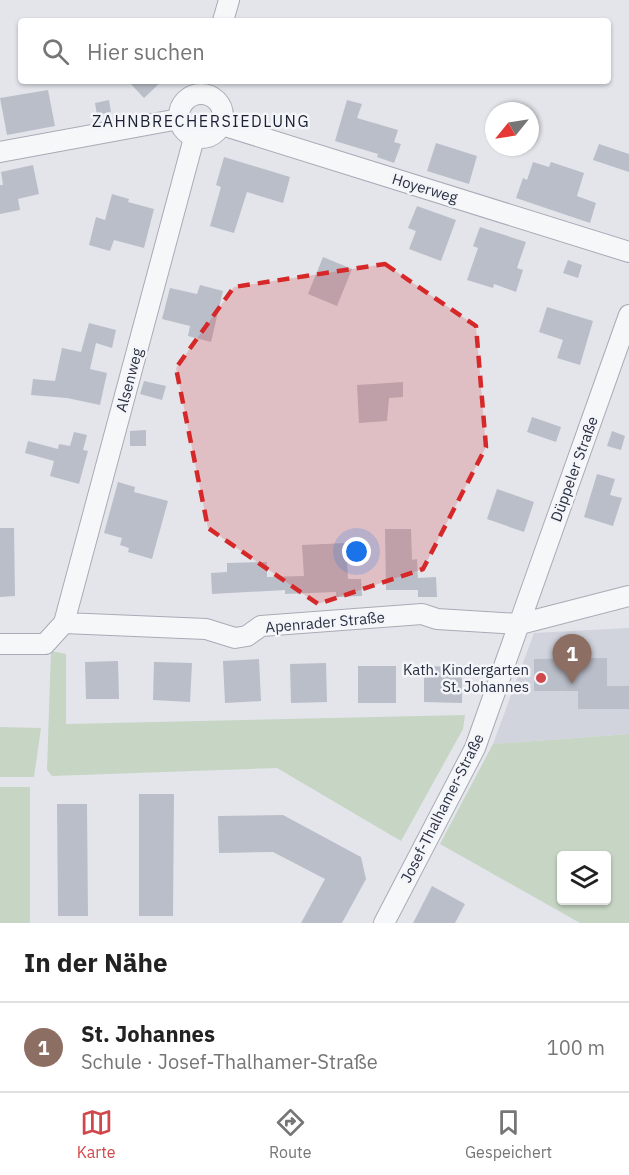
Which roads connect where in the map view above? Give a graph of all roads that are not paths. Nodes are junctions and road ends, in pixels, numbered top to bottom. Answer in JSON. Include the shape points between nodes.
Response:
{"nodes":[{"id":1,"x":229,"y":0,"type":"edge"},
{"id":2,"x":224,"y":18,"type":"edge"},
{"id":3,"x":205,"y":88,"type":"edge"},
{"id":4,"x":179,"y":119,"type":"junction"},
{"id":5,"x":222,"y":125,"type":"junction"},
{"id":6,"x":194,"y":138,"type":"junction"},
{"id":7,"x":0,"y":152,"type":"edge"},
{"id":8,"x":629,"y":252,"type":"edge"},
{"id":9,"x":629,"y":315,"type":"edge"},
{"id":10,"x":629,"y":596,"type":"edge"},
{"id":11,"x":64,"y":623,"type":"junction"},
{"id":12,"x":520,"y":624,"type":"junction"},
{"id":13,"x":0,"y":644,"type":"edge"},
{"id":14,"x":384,"y":923,"type":"edge"}],
"edges":[{"from":1,"to":2,"type":"street"},
{"from":3,"to":4,"type":"street","via":[[185,101]]},
{"from":3,"to":5,"type":"street","via":[[220,105]]},
{"from":4,"to":6,"type":"street"},
{"from":4,"to":7,"type":"street"},
{"from":5,"to":6,"type":"street","via":[[207,138]]},
{"from":5,"to":8,"type":"street","name":"Hoyerweg"},
{"from":6,"to":11,"type":"street","name":"Alsenweg"},
{"from":9,"to":12,"type":"street","name":"Düppeler Straße"},
{"from":10,"to":12,"type":"street","name":"Apenrader Straße"},
{"from":11,"to":12,"type":"street","name":"Apenrader Straße","via":[[206,629],[235,638],[247,636],[261,626],[422,614],[436,619]]},
{"from":11,"to":13,"type":"street","via":[[45,644]]},
{"from":12,"to":14,"type":"street","name":"Josef-Thalhamer-Straße","via":[[476,748]]}]}
